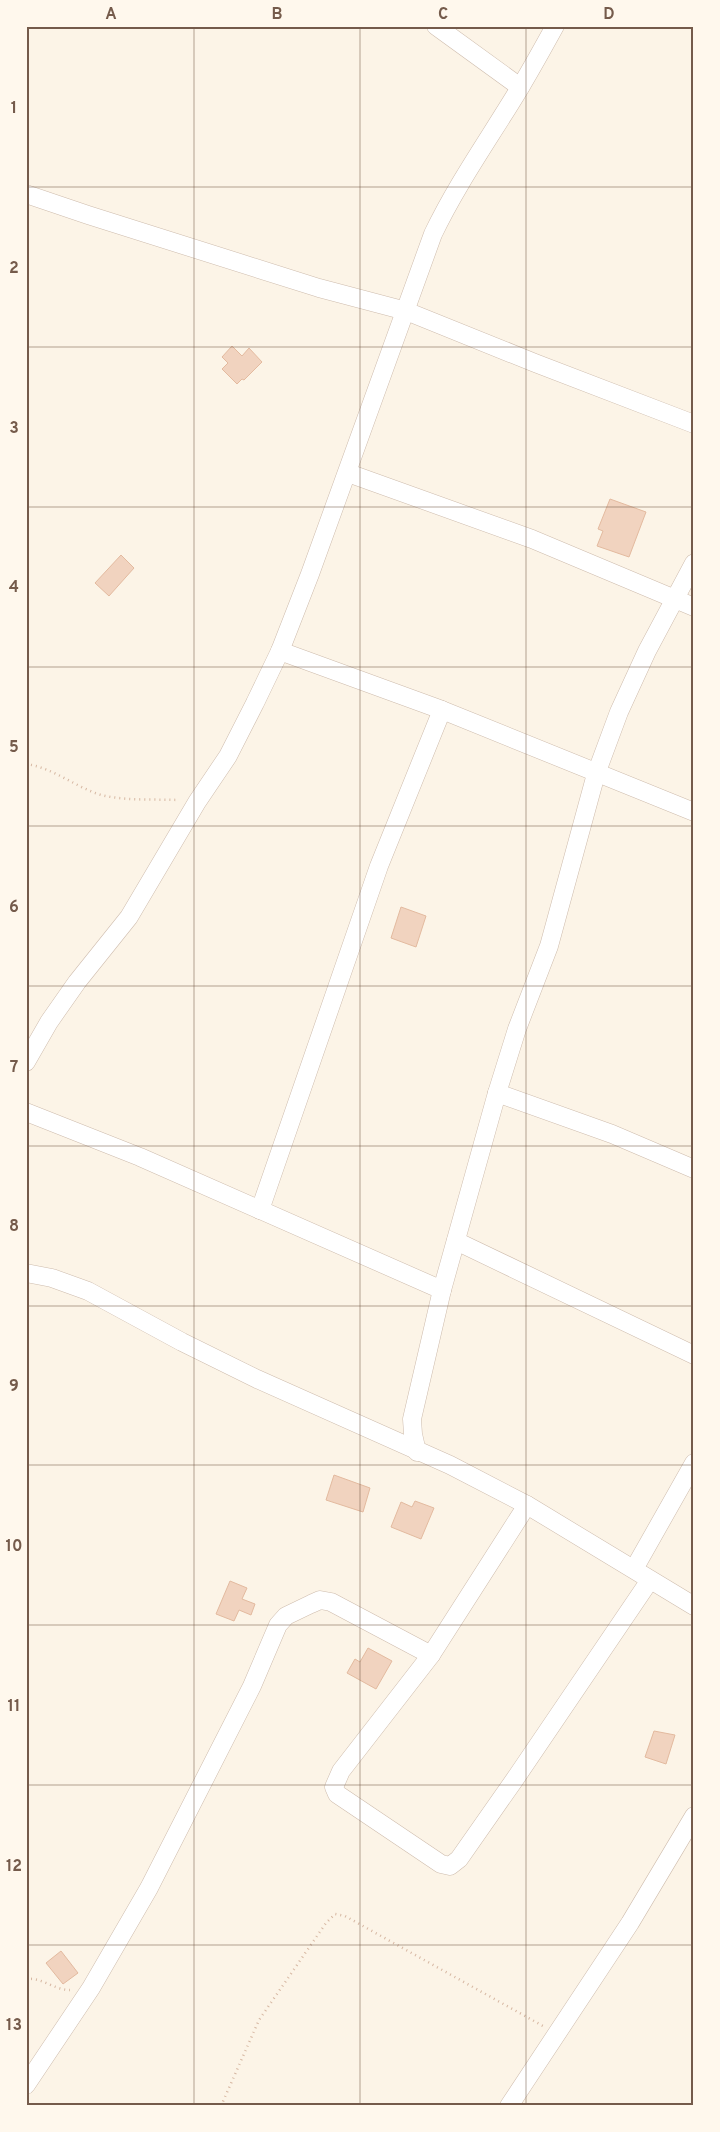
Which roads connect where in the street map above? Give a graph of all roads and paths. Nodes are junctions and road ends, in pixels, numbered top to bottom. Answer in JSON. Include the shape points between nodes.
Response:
{"nodes":[{"id":1,"x":436,"y":26,"type":"edge"},
{"id":2,"x":555,"y":26,"type":"edge"},
{"id":3,"x":520,"y":87,"type":"junction"},
{"id":4,"x":26,"y":194,"type":"edge"},
{"id":5,"x":406,"y":311,"type":"junction"},
{"id":6,"x":694,"y":424,"type":"edge"},
{"id":7,"x":348,"y":472,"type":"junction"},
{"id":8,"x":694,"y":563,"type":"edge"},
{"id":9,"x":674,"y":600,"type":"junction"},
{"id":10,"x":694,"y":607,"type":"edge"},
{"id":11,"x":280,"y":651,"type":"junction"},
{"id":12,"x":442,"y":710,"type":"junction"},
{"id":13,"x":26,"y":764,"type":"edge"},
{"id":14,"x":596,"y":774,"type":"junction"},
{"id":15,"x":197,"y":802,"type":"junction"},
{"id":16,"x":694,"y":812,"type":"edge"},
{"id":17,"x":26,"y":1062,"type":"edge"},
{"id":18,"x":497,"y":1093,"type":"junction"},
{"id":19,"x":26,"y":1112,"type":"edge"},
{"id":20,"x":694,"y":1169,"type":"edge"},
{"id":21,"x":260,"y":1210,"type":"junction"},
{"id":22,"x":456,"y":1241,"type":"junction"},
{"id":23,"x":26,"y":1273,"type":"edge"},
{"id":24,"x":442,"y":1290,"type":"junction"},
{"id":25,"x":694,"y":1355,"type":"edge"},
{"id":26,"x":417,"y":1452,"type":"junction"},
{"id":27,"x":694,"y":1463,"type":"edge"},
{"id":28,"x":527,"y":1505,"type":"junction"},
{"id":29,"x":634,"y":1569,"type":"junction"},
{"id":30,"x":650,"y":1580,"type":"junction"},
{"id":31,"x":694,"y":1606,"type":"edge"},
{"id":32,"x":431,"y":1655,"type":"junction"},
{"id":33,"x":694,"y":1816,"type":"edge"},
{"id":34,"x":26,"y":1979,"type":"edge"},
{"id":35,"x":91,"y":1988,"type":"junction"},
{"id":36,"x":557,"y":2034,"type":"junction"},
{"id":37,"x":26,"y":2085,"type":"edge"},
{"id":38,"x":221,"y":2106,"type":"edge"},
{"id":39,"x":509,"y":2106,"type":"edge"}],
"edges":[{"from":1,"to":3,"type":"street"},
{"from":2,"to":3,"type":"street"},
{"from":3,"to":5,"type":"street","via":[[449,201],[433,234]]},
{"from":4,"to":5,"type":"street","via":[[310,285]]},
{"from":5,"to":6,"type":"street"},
{"from":5,"to":7,"type":"street"},
{"from":7,"to":9,"type":"street","via":[[532,539]]},
{"from":7,"to":11,"type":"street"},
{"from":8,"to":9,"type":"street"},
{"from":9,"to":10,"type":"street"},
{"from":9,"to":14,"type":"street","via":[[619,712]]},
{"from":11,"to":12,"type":"street"},
{"from":11,"to":15,"type":"street","via":[[228,756]]},
{"from":12,"to":14,"type":"street"},
{"from":12,"to":21,"type":"street","via":[[379,866]]},
{"from":13,"to":15,"type":"path","via":[[51,770],[100,794]]},
{"from":14,"to":16,"type":"street"},
{"from":14,"to":18,"type":"street","via":[[549,946]]},
{"from":15,"to":17,"type":"street","via":[[129,918],[77,982]]},
{"from":18,"to":20,"type":"street","via":[[612,1134]]},
{"from":18,"to":22,"type":"street"},
{"from":19,"to":21,"type":"street","via":[[132,1153]]},
{"from":21,"to":24,"type":"street"},
{"from":22,"to":24,"type":"street"},
{"from":22,"to":25,"type":"street"},
{"from":23,"to":26,"type":"street","via":[[88,1291],[182,1342]]},
{"from":24,"to":26,"type":"street","via":[[412,1419]]},
{"from":26,"to":28,"type":"street","via":[[450,1465]]},
{"from":27,"to":29,"type":"street"},
{"from":28,"to":29,"type":"street"},
{"from":28,"to":32,"type":"street"},
{"from":29,"to":30,"type":"street"},
{"from":30,"to":31,"type":"street"},
{"from":30,"to":32,"type":"street","via":[[516,1779],[459,1859],[450,1866],[441,1864],[336,1794],[334,1787],[341,1771]]},
{"from":32,"to":35,"type":"street","via":[[331,1602],[320,1600],[286,1616],[278,1625],[252,1686],[149,1888]]},
{"from":33,"to":36,"type":"street","via":[[630,1923]]},
{"from":34,"to":35,"type":"path","via":[[65,1990]]},
{"from":35,"to":37,"type":"street"},
{"from":36,"to":38,"type":"path","via":[[345,1916],[335,1914],[259,2020]]},
{"from":36,"to":39,"type":"street"}]}
